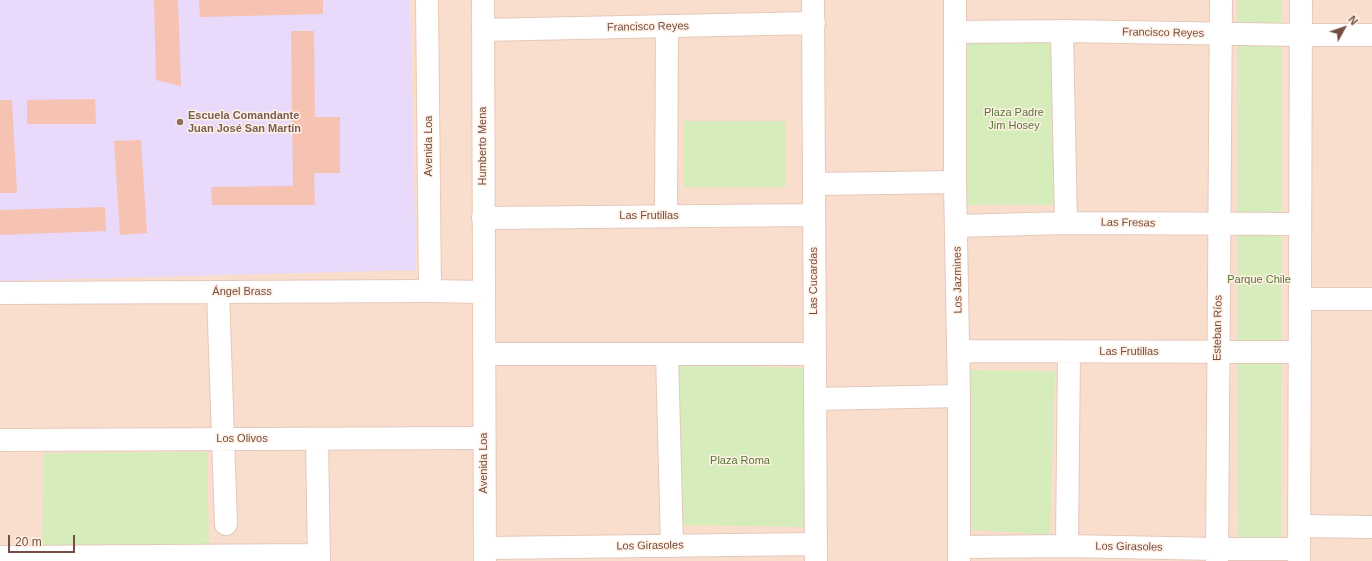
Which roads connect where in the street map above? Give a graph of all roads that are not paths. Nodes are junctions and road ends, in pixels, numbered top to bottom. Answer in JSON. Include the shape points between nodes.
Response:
{"nodes":[{"id":1,"x":428,"y":0,"type":"edge"},
{"id":2,"x":483,"y":0,"type":"edge"},
{"id":3,"x":813,"y":0,"type":"edge"},
{"id":4,"x":955,"y":0,"type":"edge"},
{"id":5,"x":1221,"y":0,"type":"edge"},
{"id":6,"x":1300,"y":0,"type":"edge"},
{"id":7,"x":814,"y":23,"type":"junction"},
{"id":8,"x":667,"y":26,"type":"junction"},
{"id":9,"x":483,"y":30,"type":"junction"},
{"id":10,"x":1062,"y":31,"type":"junction"},
{"id":11,"x":954,"y":32,"type":"junction"},
{"id":12,"x":1221,"y":34,"type":"junction"},
{"id":13,"x":1300,"y":35,"type":"junction"},
{"id":14,"x":1372,"y":35,"type":"edge"},
{"id":15,"x":955,"y":182,"type":"junction"},
{"id":16,"x":814,"y":184,"type":"junction"},
{"id":17,"x":814,"y":215,"type":"junction"},
{"id":18,"x":666,"y":216,"type":"junction"},
{"id":19,"x":483,"y":218,"type":"junction"},
{"id":20,"x":1066,"y":223,"type":"junction"},
{"id":21,"x":1220,"y":224,"type":"junction"},
{"id":22,"x":1300,"y":224,"type":"junction"},
{"id":23,"x":957,"y":226,"type":"junction"},
{"id":24,"x":218,"y":292,"type":"junction"},
{"id":25,"x":430,"y":292,"type":"junction"},
{"id":26,"x":483,"y":292,"type":"junction"},
{"id":27,"x":0,"y":293,"type":"edge"},
{"id":28,"x":1300,"y":299,"type":"junction"},
{"id":29,"x":1372,"y":299,"type":"edge"},
{"id":30,"x":959,"y":351,"type":"junction"},
{"id":31,"x":1069,"y":352,"type":"junction"},
{"id":32,"x":1218,"y":352,"type":"junction"},
{"id":33,"x":1300,"y":352,"type":"junction"},
{"id":34,"x":484,"y":354,"type":"junction"},
{"id":35,"x":667,"y":354,"type":"junction"},
{"id":36,"x":815,"y":354,"type":"junction"},
{"id":37,"x":959,"y":396,"type":"junction"},
{"id":38,"x":815,"y":399,"type":"junction"},
{"id":39,"x":484,"y":438,"type":"junction"},
{"id":40,"x":223,"y":439,"type":"junction"},
{"id":41,"x":317,"y":439,"type":"junction"},
{"id":42,"x":0,"y":440,"type":"edge"},
{"id":43,"x":226,"y":524,"type":"dead end"},
{"id":44,"x":1300,"y":526,"type":"junction"},
{"id":45,"x":1372,"y":527,"type":"edge"},
{"id":46,"x":672,"y":546,"type":"junction"},
{"id":47,"x":1067,"y":546,"type":"junction"},
{"id":48,"x":816,"y":553,"type":"edge"},
{"id":49,"x":959,"y":554,"type":"edge"},
{"id":50,"x":485,"y":555,"type":"edge"},
{"id":51,"x":1217,"y":555,"type":"edge"},
{"id":52,"x":1299,"y":555,"type":"edge"},
{"id":53,"x":0,"y":557,"type":"edge"},
{"id":54,"x":319,"y":558,"type":"edge"},
{"id":55,"x":65,"y":559,"type":"edge"}],
"edges":[{"from":1,"to":25,"type":"street","name":"Avenida Loa"},
{"from":2,"to":9,"type":"street","name":"Humberto Mena"},
{"from":3,"to":7,"type":"street","name":"Las Cucardas"},
{"from":4,"to":11,"type":"street","name":"Los Jazmines"},
{"from":5,"to":12,"type":"street","name":"Esteban Ríos"},
{"from":6,"to":13,"type":"street"},
{"from":7,"to":8,"type":"street","name":"Francisco Reyes"},
{"from":7,"to":16,"type":"street","name":"Las Cucardas"},
{"from":8,"to":9,"type":"street","name":"Francisco Reyes"},
{"from":8,"to":18,"type":"street"},
{"from":9,"to":19,"type":"street","name":"Humberto Mena"},
{"from":10,"to":11,"type":"street","name":"Francisco Reyes"},
{"from":10,"to":12,"type":"street","name":"Francisco Reyes"},
{"from":10,"to":20,"type":"street"},
{"from":11,"to":15,"type":"street","name":"Los Jazmines"},
{"from":12,"to":13,"type":"street","name":"Francisco Reyes"},
{"from":12,"to":21,"type":"street","name":"Esteban Ríos"},
{"from":13,"to":14,"type":"street","name":"Francisco Reyes"},
{"from":13,"to":22,"type":"street"},
{"from":15,"to":16,"type":"street"},
{"from":15,"to":23,"type":"street","name":"Los Jazmines"},
{"from":16,"to":17,"type":"street","name":"Las Cucardas"},
{"from":17,"to":18,"type":"street","name":"Las Frutillas"},
{"from":17,"to":36,"type":"street","name":"Las Cucardas"},
{"from":18,"to":19,"type":"street","name":"Las Frutillas"},
{"from":19,"to":26,"type":"street","name":"Humberto Mena"},
{"from":20,"to":21,"type":"street","name":"Las Fresas"},
{"from":20,"to":23,"type":"street","name":"Las Fresas"},
{"from":21,"to":22,"type":"street","name":"Las Fresas"},
{"from":21,"to":32,"type":"street","name":"Esteban Ríos"},
{"from":22,"to":28,"type":"street"},
{"from":23,"to":30,"type":"street","name":"Los Jazmines"},
{"from":24,"to":25,"type":"street","name":"Ángel Brass"},
{"from":24,"to":27,"type":"street","name":"Ángel Brass"},
{"from":24,"to":40,"type":"street"},
{"from":25,"to":26,"type":"street","name":"Ángel Brass"},
{"from":26,"to":34,"type":"street","name":"Avenida Loa"},
{"from":28,"to":29,"type":"street"},
{"from":28,"to":33,"type":"street"},
{"from":30,"to":31,"type":"street","name":"Las Frutillas"},
{"from":30,"to":37,"type":"street","name":"Los Jazmines"},
{"from":31,"to":32,"type":"street","name":"Las Frutillas"},
{"from":31,"to":47,"type":"street"},
{"from":32,"to":33,"type":"street","name":"Las Frutillas"},
{"from":32,"to":51,"type":"street","name":"Esteban Ríos"},
{"from":33,"to":44,"type":"street"},
{"from":34,"to":35,"type":"street"},
{"from":34,"to":39,"type":"street","name":"Avenida Loa"},
{"from":35,"to":36,"type":"street"},
{"from":35,"to":46,"type":"street"},
{"from":36,"to":38,"type":"street","name":"Las Cucardas"},
{"from":37,"to":38,"type":"street"},
{"from":37,"to":49,"type":"street","name":"Los Jazmines"},
{"from":38,"to":48,"type":"street","name":"Las Cucardas"},
{"from":39,"to":41,"type":"street","name":"Los Olivos"},
{"from":39,"to":50,"type":"street","name":"Avenida Loa"},
{"from":40,"to":41,"type":"street","name":"Los Olivos"},
{"from":40,"to":42,"type":"street","name":"Los Olivos"},
{"from":40,"to":43,"type":"street"},
{"from":41,"to":54,"type":"street"},
{"from":44,"to":45,"type":"street"},
{"from":44,"to":52,"type":"street"},
{"from":46,"to":48,"type":"street","name":"Los Girasoles"},
{"from":46,"to":50,"type":"street","name":"Los Girasoles"},
{"from":47,"to":49,"type":"street","name":"Los Girasoles"},
{"from":47,"to":51,"type":"street","name":"Los Girasoles"},
{"from":51,"to":52,"type":"street","name":"Los Girasoles"},
{"from":53,"to":55,"type":"street"},
{"from":54,"to":55,"type":"street"}]}
